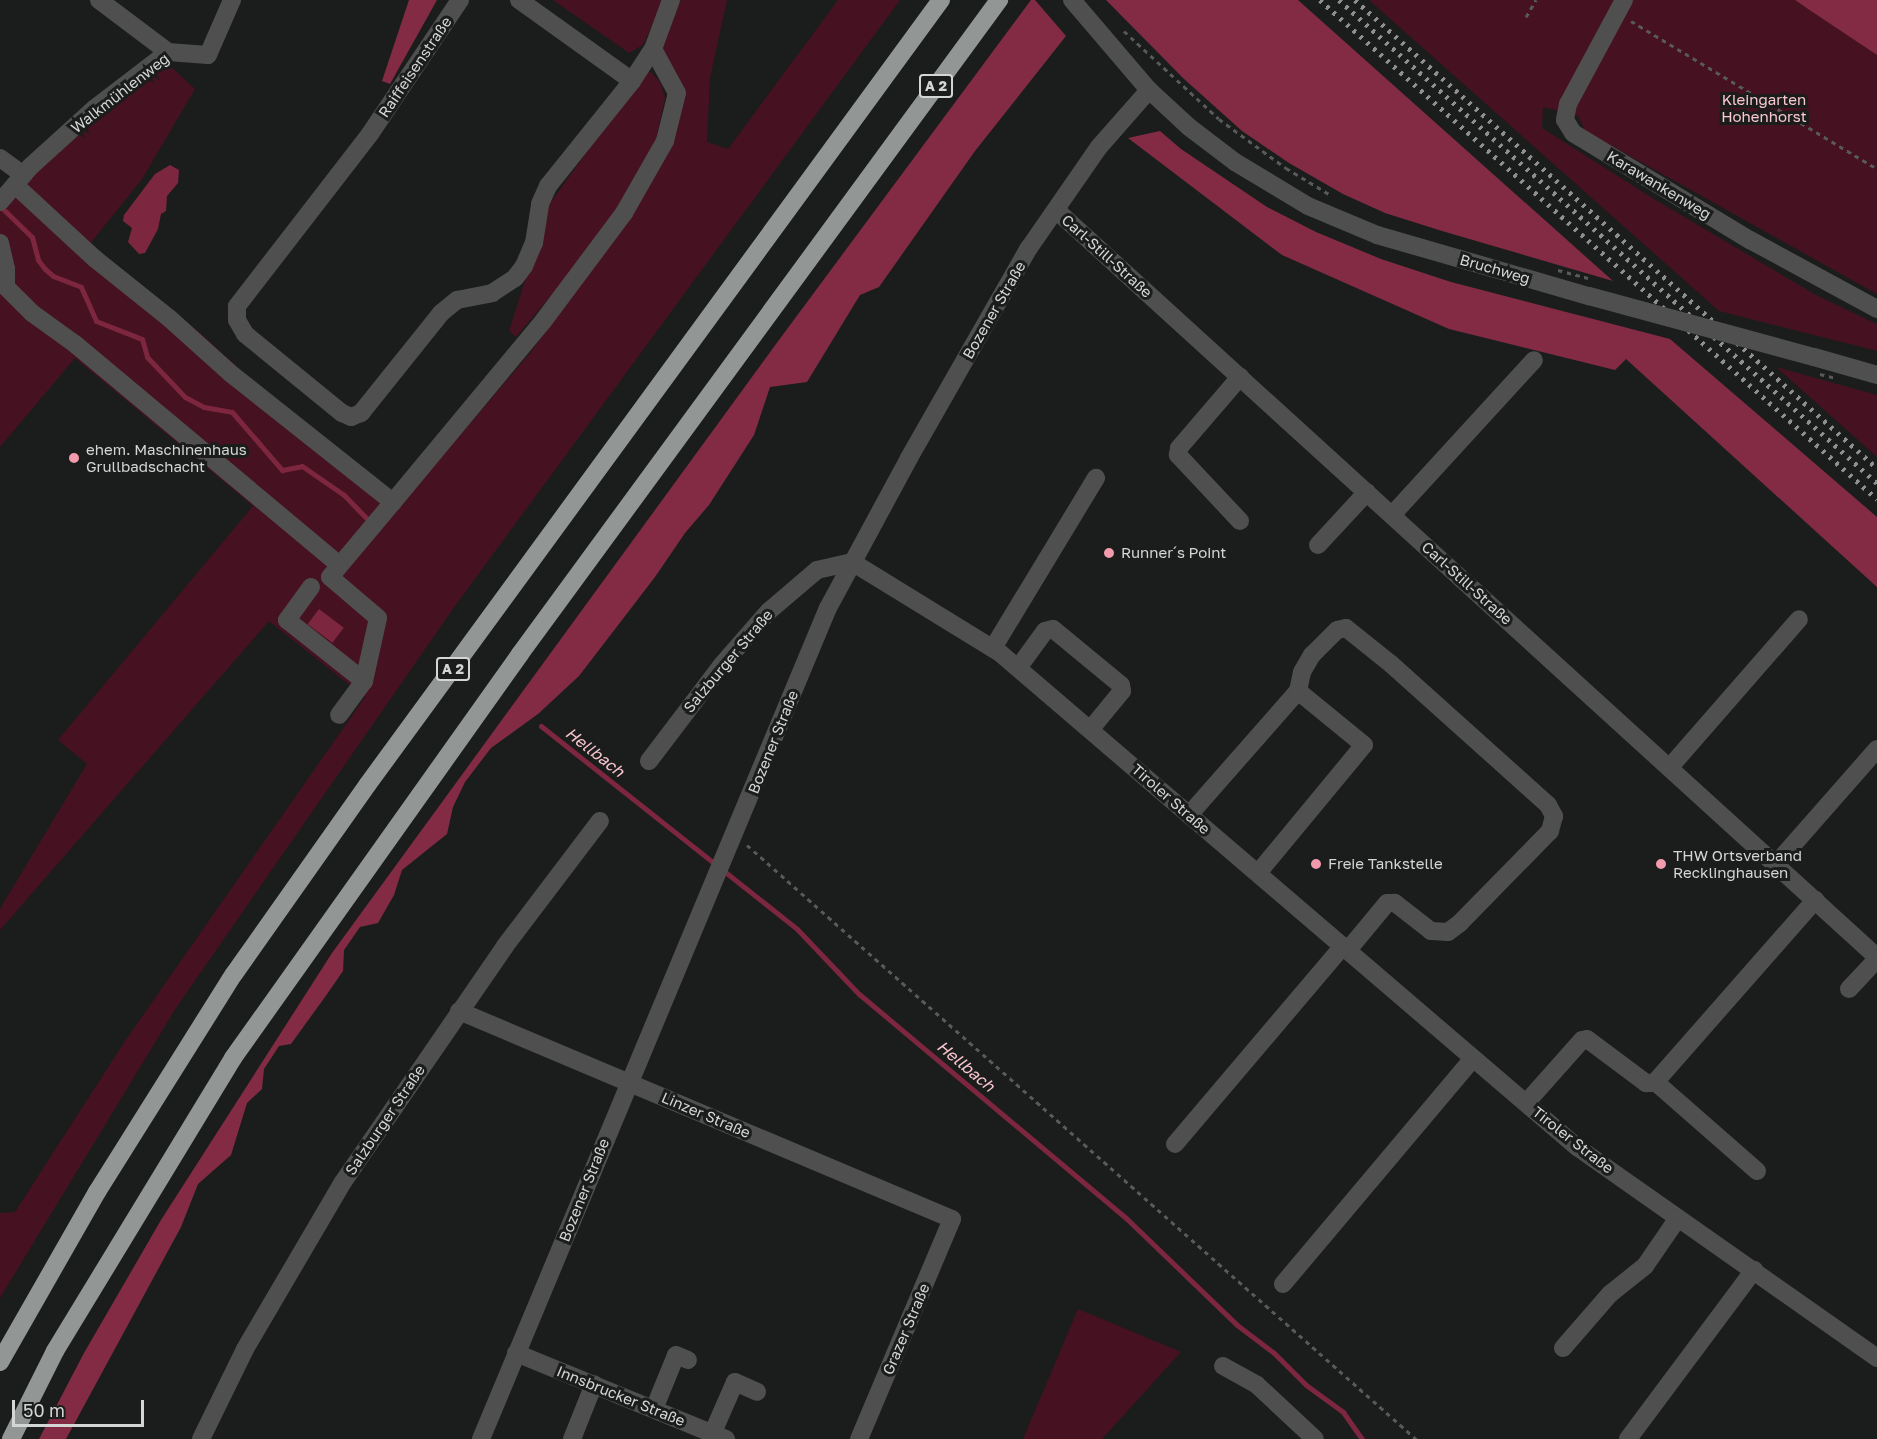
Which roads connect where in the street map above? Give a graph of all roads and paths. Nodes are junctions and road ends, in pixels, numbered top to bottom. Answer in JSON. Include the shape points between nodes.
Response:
{"nodes":[{"id":1,"x":99,"y":0,"type":"edge"},
{"id":2,"x":232,"y":0,"type":"edge"},
{"id":3,"x":460,"y":0,"type":"edge"},
{"id":4,"x":519,"y":0,"type":"edge"},
{"id":5,"x":671,"y":0,"type":"edge"},
{"id":6,"x":941,"y":0,"type":"edge"},
{"id":7,"x":999,"y":0,"type":"edge"},
{"id":8,"x":1072,"y":0,"type":"edge"},
{"id":9,"x":1536,"y":0,"type":"edge"},
{"id":10,"x":1620,"y":6,"type":"edge"},
{"id":11,"x":1526,"y":17,"type":"dead end"},
{"id":12,"x":653,"y":49,"type":"junction"},
{"id":13,"x":168,"y":52,"type":"junction"},
{"id":14,"x":1148,"y":54,"type":"dead end"},
{"id":15,"x":632,"y":81,"type":"junction"},
{"id":16,"x":1149,"y":90,"type":"junction"},
{"id":17,"x":0,"y":158,"type":"edge"},
{"id":18,"x":1877,"y":169,"type":"edge"},
{"id":19,"x":12,"y":187,"type":"edge"},
{"id":20,"x":1334,"y":196,"type":"dead end"},
{"id":21,"x":1056,"y":210,"type":"junction"},
{"id":22,"x":0,"y":243,"type":"edge"},
{"id":23,"x":1547,"y":267,"type":"dead end"},
{"id":24,"x":1558,"y":270,"type":"dead end"},
{"id":25,"x":1877,"y":309,"type":"edge"},
{"id":26,"x":1534,"y":360,"type":"dead end"},
{"id":27,"x":1877,"y":375,"type":"edge"},
{"id":28,"x":1240,"y":377,"type":"junction"},
{"id":29,"x":1096,"y":478,"type":"dead end"},
{"id":30,"x":1367,"y":492,"type":"junction"},
{"id":31,"x":393,"y":502,"type":"junction"},
{"id":32,"x":1392,"y":515,"type":"junction"},
{"id":33,"x":1240,"y":521,"type":"dead end"},
{"id":34,"x":1318,"y":545,"type":"dead end"},
{"id":35,"x":852,"y":562,"type":"junction"},
{"id":36,"x":339,"y":565,"type":"junction"},
{"id":37,"x":311,"y":587,"type":"dead end"},
{"id":38,"x":1799,"y":619,"type":"dead end"},
{"id":39,"x":993,"y":648,"type":"junction"},
{"id":40,"x":1018,"y":668,"type":"junction"},
{"id":41,"x":364,"y":681,"type":"junction"},
{"id":42,"x":1298,"y":691,"type":"junction"},
{"id":43,"x":339,"y":715,"type":"dead end"},
{"id":44,"x":1090,"y":730,"type":"junction"},
{"id":45,"x":1877,"y":749,"type":"edge"},
{"id":46,"x":649,"y":761,"type":"dead end"},
{"id":47,"x":1670,"y":768,"type":"junction"},
{"id":48,"x":1189,"y":814,"type":"junction"},
{"id":49,"x":600,"y":821,"type":"dead end"},
{"id":50,"x":736,"y":833,"type":"junction"},
{"id":51,"x":1776,"y":864,"type":"junction"},
{"id":52,"x":1258,"y":873,"type":"junction"},
{"id":53,"x":1815,"y":900,"type":"junction"},
{"id":54,"x":1345,"y":948,"type":"junction"},
{"id":55,"x":1877,"y":958,"type":"edge"},
{"id":56,"x":1849,"y":989,"type":"dead end"},
{"id":57,"x":459,"y":1011,"type":"junction"},
{"id":58,"x":1473,"y":1058,"type":"junction"},
{"id":59,"x":628,"y":1082,"type":"junction"},
{"id":60,"x":1658,"y":1083,"type":"junction"},
{"id":61,"x":1526,"y":1103,"type":"junction"},
{"id":62,"x":1175,"y":1144,"type":"dead end"},
{"id":63,"x":1757,"y":1171,"type":"dead end"},
{"id":64,"x":1678,"y":1218,"type":"junction"},
{"id":65,"x":952,"y":1219,"type":"joint"},
{"id":66,"x":1754,"y":1270,"type":"junction"},
{"id":67,"x":1282,"y":1284,"type":"dead end"},
{"id":68,"x":1563,"y":1348,"type":"dead end"},
{"id":69,"x":516,"y":1353,"type":"junction"},
{"id":70,"x":1877,"y":1358,"type":"edge"},
{"id":71,"x":688,"y":1360,"type":"dead end"},
{"id":72,"x":0,"y":1362,"type":"edge"},
{"id":73,"x":1223,"y":1366,"type":"dead end"},
{"id":74,"x":594,"y":1384,"type":"junction"},
{"id":75,"x":757,"y":1392,"type":"dead end"},
{"id":76,"x":654,"y":1409,"type":"junction"},
{"id":77,"x":716,"y":1437,"type":"edge"},
{"id":78,"x":10,"y":1439,"type":"edge"},
{"id":79,"x":201,"y":1439,"type":"edge"},
{"id":80,"x":481,"y":1439,"type":"edge"},
{"id":81,"x":572,"y":1439,"type":"edge"},
{"id":82,"x":859,"y":1439,"type":"edge"},
{"id":83,"x":1315,"y":1439,"type":"edge"},
{"id":84,"x":1416,"y":1439,"type":"edge"},
{"id":85,"x":1628,"y":1439,"type":"edge"}],
"edges":[{"from":1,"to":13,"type":"street"},
{"from":2,"to":13,"type":"street","name":"Walkmühlenweg","via":[[208,55]]},
{"from":3,"to":15,"type":"street","name":"Raiffeisenstraße","via":[[370,134],[237,306],[237,320],[245,334],[342,413],[351,417],[361,413],[441,313],[457,300],[492,293],[515,278],[534,243],[540,204],[548,186]]},
{"from":4,"to":15,"type":"street"},
{"from":5,"to":12,"type":"street"},
{"from":6,"to":72,"type":"highway","number":"A 2","via":[[240,965],[97,1192]]},
{"from":7,"to":78,"type":"highway","number":"A 2","via":[[520,654],[233,1058],[55,1352]]},
{"from":8,"to":16,"type":"street","name":"Bruchweg"},
{"from":9,"to":11,"type":"path"},
{"from":10,"to":18,"type":"path"},
{"from":10,"to":25,"type":"street","name":"Karawankenweg","via":[[1568,104],[1565,120],[1573,133],[1750,240]]},
{"from":12,"to":15,"type":"street"},
{"from":12,"to":31,"type":"street","via":[[677,93],[665,141],[624,213],[544,320]]},
{"from":13,"to":19,"type":"street","name":"Walkmühlenweg","via":[[94,109]]},
{"from":14,"to":20,"type":"path","via":[[1219,119],[1286,168]]},
{"from":16,"to":21,"type":"street","name":"Bozener Straße","via":[[1099,147]]},
{"from":16,"to":27,"type":"street","name":"Bruchweg","bridge":true,"via":[[1235,162],[1308,206],[1377,236]]},
{"from":17,"to":19,"type":"street"},
{"from":19,"to":31,"type":"street","via":[[230,373]]},
{"from":21,"to":28,"type":"street","name":"Carl-Still-Straße"},
{"from":21,"to":35,"type":"street","name":"Bozener Straße","via":[[1029,248]]},
{"from":22,"to":36,"type":"street","via":[[6,287],[32,313],[75,344]]},
{"from":23,"to":24,"type":"path"},
{"from":26,"to":32,"type":"street"},
{"from":28,"to":30,"type":"street","name":"Carl-Still-Straße"},
{"from":28,"to":33,"type":"street","via":[[1179,448],[1178,455]]},
{"from":29,"to":39,"type":"street"},
{"from":30,"to":32,"type":"street","name":"Carl-Still-Straße"},
{"from":30,"to":34,"type":"street"},
{"from":31,"to":36,"type":"street"},
{"from":32,"to":47,"type":"street","name":"Carl-Still-Straße"},
{"from":35,"to":39,"type":"street","name":"Tiroler Straße"},
{"from":35,"to":46,"type":"street","name":"Salzburger Straße","via":[[817,570],[769,611],[721,666]]},
{"from":35,"to":50,"type":"street","name":"Bozener Straße","via":[[828,608]]},
{"from":36,"to":41,"type":"street","via":[[330,577],[378,618]]},
{"from":37,"to":41,"type":"street","via":[[287,620]]},
{"from":38,"to":47,"type":"street"},
{"from":39,"to":40,"type":"street","name":"Tiroler Straße"},
{"from":40,"to":44,"type":"street","name":"Tiroler Straße"},
{"from":40,"to":44,"type":"street","via":[[1045,631],[1053,629],[1121,685],[1122,691]]},
{"from":41,"to":43,"type":"street"},
{"from":42,"to":48,"type":"street"},
{"from":42,"to":52,"type":"street","via":[[1364,745]]},
{"from":42,"to":54,"type":"street","via":[[1302,672],[1312,655],[1337,630],[1346,628],[1523,781],[1554,816],[1550,831],[1448,932],[1431,931],[1395,903],[1387,903]]},
{"from":44,"to":48,"type":"street","name":"Tiroler Straße"},
{"from":45,"to":51,"type":"street"},
{"from":47,"to":51,"type":"street","name":"Carl-Still-Straße"},
{"from":48,"to":52,"type":"street","name":"Tiroler Straße"},
{"from":49,"to":57,"type":"street","name":"Salzburger Straße"},
{"from":50,"to":59,"type":"street","name":"Bozener Straße"},
{"from":50,"to":84,"type":"path","via":[[891,976]]},
{"from":51,"to":53,"type":"street","name":"Carl-Still-Straße"},
{"from":52,"to":54,"type":"street","name":"Tiroler Straße"},
{"from":53,"to":55,"type":"street","name":"Carl-Still-Straße"},
{"from":53,"to":60,"type":"street","via":[[1665,1070]]},
{"from":54,"to":58,"type":"street","name":"Tiroler Straße"},
{"from":54,"to":62,"type":"street"},
{"from":55,"to":56,"type":"street"},
{"from":57,"to":59,"type":"street","name":"Linzer Straße"},
{"from":57,"to":79,"type":"street","name":"Salzburger Straße","via":[[326,1210],[245,1349]]},
{"from":58,"to":61,"type":"street","name":"Tiroler Straße"},
{"from":58,"to":67,"type":"street"},
{"from":59,"to":65,"type":"street","name":"Linzer Straße"},
{"from":59,"to":69,"type":"street","name":"Bozener Straße"},
{"from":60,"to":61,"type":"street","via":[[1646,1083],[1586,1039]]},
{"from":60,"to":63,"type":"street"},
{"from":61,"to":64,"type":"street","name":"Tiroler Straße","via":[[1577,1147]]},
{"from":64,"to":66,"type":"street","name":"Tiroler Straße"},
{"from":64,"to":68,"type":"street","via":[[1645,1266],[1610,1294]]},
{"from":65,"to":82,"type":"street","name":"Grazer Straße"},
{"from":66,"to":70,"type":"street","name":"Tiroler Straße"},
{"from":66,"to":85,"type":"street"},
{"from":69,"to":74,"type":"street","name":"Innsbrucker Straße"},
{"from":69,"to":80,"type":"street","name":"Bozener Straße"},
{"from":71,"to":76,"type":"street","via":[[676,1355]]},
{"from":73,"to":83,"type":"street","via":[[1257,1385]]},
{"from":74,"to":76,"type":"street","name":"Innsbrucker Straße"},
{"from":74,"to":81,"type":"street"},
{"from":75,"to":77,"type":"street","via":[[735,1382]]},
{"from":76,"to":77,"type":"street","name":"Innsbrucker Straße"}]}
